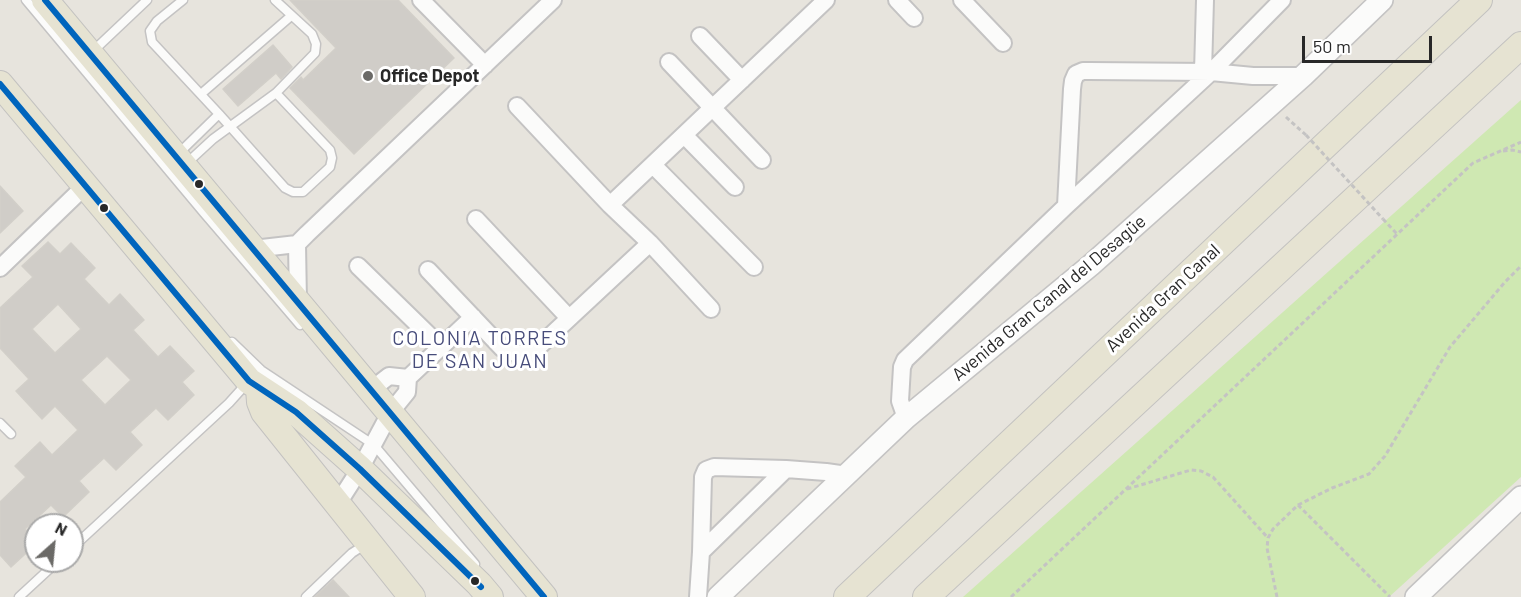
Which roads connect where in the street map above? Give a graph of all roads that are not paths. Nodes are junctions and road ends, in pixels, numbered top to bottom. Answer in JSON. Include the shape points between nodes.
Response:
{"nodes":[{"id":1,"x":26,"y":0,"type":"edge"},
{"id":2,"x":147,"y":0,"type":"edge"},
{"id":3,"x":183,"y":0,"type":"edge"},
{"id":4,"x":275,"y":0,"type":"edge"},
{"id":5,"x":422,"y":0,"type":"edge"},
{"id":6,"x":553,"y":0,"type":"edge"},
{"id":7,"x":826,"y":0,"type":"edge"},
{"id":8,"x":897,"y":0,"type":"edge"},
{"id":9,"x":962,"y":0,"type":"edge"},
{"id":10,"x":1205,"y":0,"type":"edge"},
{"id":11,"x":1282,"y":0,"type":"edge"},
{"id":12,"x":1382,"y":0,"type":"edge"},
{"id":13,"x":1479,"y":0,"type":"edge"},
{"id":14,"x":51,"y":4,"type":"edge"},
{"id":15,"x":291,"y":16,"type":"junction"},
{"id":16,"x":914,"y":18,"type":"dead end"},
{"id":17,"x":699,"y":36,"type":"dead end"},
{"id":18,"x":1003,"y":43,"type":"dead end"},
{"id":19,"x":1521,"y":45,"type":"edge"},
{"id":20,"x":90,"y":53,"type":"junction"},
{"id":21,"x":669,"y":63,"type":"dead end"},
{"id":22,"x":485,"y":65,"type":"junction"},
{"id":23,"x":1207,"y":72,"type":"junction"},
{"id":24,"x":1303,"y":76,"type":"junction"},
{"id":25,"x":742,"y":80,"type":"junction"},
{"id":26,"x":3,"y":86,"type":"edge"},
{"id":27,"x":276,"y":93,"type":"junction"},
{"id":28,"x":201,"y":94,"type":"junction"},
{"id":29,"x":518,"y":106,"type":"dead end"},
{"id":30,"x":713,"y":106,"type":"junction"},
{"id":31,"x":219,"y":114,"type":"junction"},
{"id":32,"x":230,"y":126,"type":"junction"},
{"id":33,"x":684,"y":135,"type":"junction"},
{"id":34,"x":762,"y":159,"type":"dead end"},
{"id":35,"x":180,"y":160,"type":"junction"},
{"id":36,"x":653,"y":165,"type":"junction"},
{"id":37,"x":85,"y":186,"type":"junction"},
{"id":38,"x":735,"y":187,"type":"dead end"},
{"id":39,"x":610,"y":205,"type":"junction"},
{"id":40,"x":1066,"y":206,"type":"junction"},
{"id":41,"x":476,"y":219,"type":"dead end"},
{"id":42,"x":650,"y":243,"type":"junction"},
{"id":43,"x":297,"y":244,"type":"junction"},
{"id":44,"x":254,"y":249,"type":"junction"},
{"id":45,"x":358,"y":266,"type":"dead end"},
{"id":46,"x":754,"y":267,"type":"dead end"},
{"id":47,"x":0,"y":268,"type":"edge"},
{"id":48,"x":428,"y":270,"type":"dead end"},
{"id":49,"x":183,"y":288,"type":"dead end"},
{"id":50,"x":298,"y":302,"type":"junction"},
{"id":51,"x":711,"y":309,"type":"dead end"},
{"id":52,"x":472,"y":317,"type":"junction"},
{"id":53,"x":569,"y":318,"type":"junction"},
{"id":54,"x":309,"y":336,"type":"dead end"},
{"id":55,"x":229,"y":339,"type":"dead end"},
{"id":56,"x":441,"y":347,"type":"junction"},
{"id":57,"x":413,"y":374,"type":"junction"},
{"id":58,"x":254,"y":385,"type":"junction"},
{"id":59,"x":371,"y":390,"type":"junction"},
{"id":60,"x":906,"y":418,"type":"junction"},
{"id":61,"x":386,"y":421,"type":"junction"},
{"id":62,"x":0,"y":423,"type":"edge"},
{"id":63,"x":11,"y":434,"type":"dead end"},
{"id":64,"x":374,"y":445,"type":"junction"},
{"id":65,"x":360,"y":469,"type":"junction"},
{"id":66,"x":786,"y":469,"type":"junction"},
{"id":67,"x":847,"y":476,"type":"junction"},
{"id":68,"x":1521,"y":497,"type":"edge"},
{"id":69,"x":337,"y":505,"type":"junction"},
{"id":70,"x":84,"y":537,"type":"edge"},
{"id":71,"x":368,"y":543,"type":"junction"},
{"id":72,"x":701,"y":552,"type":"junction"},
{"id":73,"x":480,"y":570,"type":"dead end"},
{"id":74,"x":45,"y":573,"type":"edge"},
{"id":75,"x":19,"y":597,"type":"edge"},
{"id":76,"x":306,"y":597,"type":"edge"},
{"id":77,"x":412,"y":597,"type":"edge"},
{"id":78,"x":490,"y":597,"type":"edge"},
{"id":79,"x":544,"y":597,"type":"edge"},
{"id":80,"x":698,"y":597,"type":"edge"},
{"id":81,"x":718,"y":597,"type":"edge"},
{"id":82,"x":847,"y":597,"type":"edge"},
{"id":83,"x":926,"y":597,"type":"edge"},
{"id":84,"x":1416,"y":597,"type":"edge"}],
"edges":[{"from":1,"to":54,"type":"lane"},
{"from":2,"to":20,"type":"lane"},
{"from":3,"to":28,"type":"lane","via":[[156,21],[150,31],[152,42]]},
{"from":4,"to":15,"type":"lane"},
{"from":5,"to":22,"type":"street"},
{"from":6,"to":22,"type":"street"},
{"from":7,"to":25,"type":"street"},
{"from":8,"to":16,"type":"street"},
{"from":9,"to":18,"type":"street"},
{"from":10,"to":23,"type":"street"},
{"from":11,"to":23,"type":"street"},
{"from":12,"to":24,"type":"street","name":"Avenida Gran Canal del Desagüe"},
{"from":13,"to":82,"type":"main road","name":"Avenida Gran Canal"},
{"from":14,"to":20,"type":"main road"},
{"from":15,"to":27,"type":"lane","via":[[312,34],[315,53]]},
{"from":15,"to":28,"type":"lane"},
{"from":17,"to":25,"type":"street"},
{"from":19,"to":83,"type":"main road"},
{"from":20,"to":35,"type":"main road"},
{"from":21,"to":30,"type":"street"},
{"from":22,"to":43,"type":"street"},
{"from":23,"to":24,"type":"street"},
{"from":23,"to":40,"type":"street"},
{"from":23,"to":40,"type":"street","via":[[1076,74]]},
{"from":24,"to":60,"type":"street","name":"Avenida Gran Canal del Desagüe","via":[[1091,265]]},
{"from":25,"to":30,"type":"street"},
{"from":26,"to":37,"type":"main road"},
{"from":26,"to":49,"type":"lane","via":[[54,137]]},
{"from":27,"to":32,"type":"lane"},
{"from":27,"to":32,"type":"lane","via":[[330,150],[330,167],[303,192],[285,188]]},
{"from":28,"to":31,"type":"lane"},
{"from":29,"to":39,"type":"street"},
{"from":30,"to":33,"type":"street"},
{"from":30,"to":34,"type":"street"},
{"from":31,"to":32,"type":"lane"},
{"from":31,"to":35,"type":"lane"},
{"from":32,"to":35,"type":"lane"},
{"from":33,"to":36,"type":"street"},
{"from":33,"to":38,"type":"street"},
{"from":35,"to":44,"type":"main road"},
{"from":36,"to":39,"type":"street"},
{"from":36,"to":46,"type":"street"},
{"from":37,"to":47,"type":"street"},
{"from":37,"to":58,"type":"main road"},
{"from":39,"to":42,"type":"street"},
{"from":40,"to":60,"type":"street","via":[[905,360],[900,401]]},
{"from":41,"to":53,"type":"street"},
{"from":42,"to":51,"type":"street"},
{"from":42,"to":53,"type":"street"},
{"from":43,"to":44,"type":"street"},
{"from":43,"to":50,"type":"street"},
{"from":44,"to":50,"type":"main road"},
{"from":45,"to":56,"type":"street"},
{"from":48,"to":52,"type":"street"},
{"from":50,"to":59,"type":"main road"},
{"from":52,"to":53,"type":"street","via":[[502,348],[526,354],[534,352]]},
{"from":52,"to":56,"type":"street"},
{"from":55,"to":64,"type":"lane","via":[[261,370]]},
{"from":56,"to":57,"type":"street"},
{"from":57,"to":59,"type":"street","via":[[389,376]]},
{"from":57,"to":61,"type":"street"},
{"from":58,"to":65,"type":"main road","via":[[296,412]]},
{"from":58,"to":69,"type":"main road","via":[[264,412]]},
{"from":58,"to":70,"type":"lane","via":[[229,403]]},
{"from":59,"to":61,"type":"main road"},
{"from":60,"to":67,"type":"street","name":"Avenida Gran Canal del Desagüe"},
{"from":61,"to":64,"type":"street"},
{"from":61,"to":79,"type":"main road"},
{"from":62,"to":63,"type":"lane"},
{"from":64,"to":65,"type":"street"},
{"from":64,"to":73,"type":"lane"},
{"from":65,"to":69,"type":"street"},
{"from":65,"to":78,"type":"main road"},
{"from":66,"to":67,"type":"street"},
{"from":66,"to":72,"type":"street"},
{"from":66,"to":72,"type":"street","via":[[706,470]]},
{"from":67,"to":81,"type":"street","name":"Avenida Gran Canal del Desagüe"},
{"from":68,"to":84,"type":"street"},
{"from":69,"to":71,"type":"main road"},
{"from":71,"to":76,"type":"lane"},
{"from":71,"to":77,"type":"main road"},
{"from":72,"to":80,"type":"street"},
{"from":74,"to":75,"type":"lane"}]}
